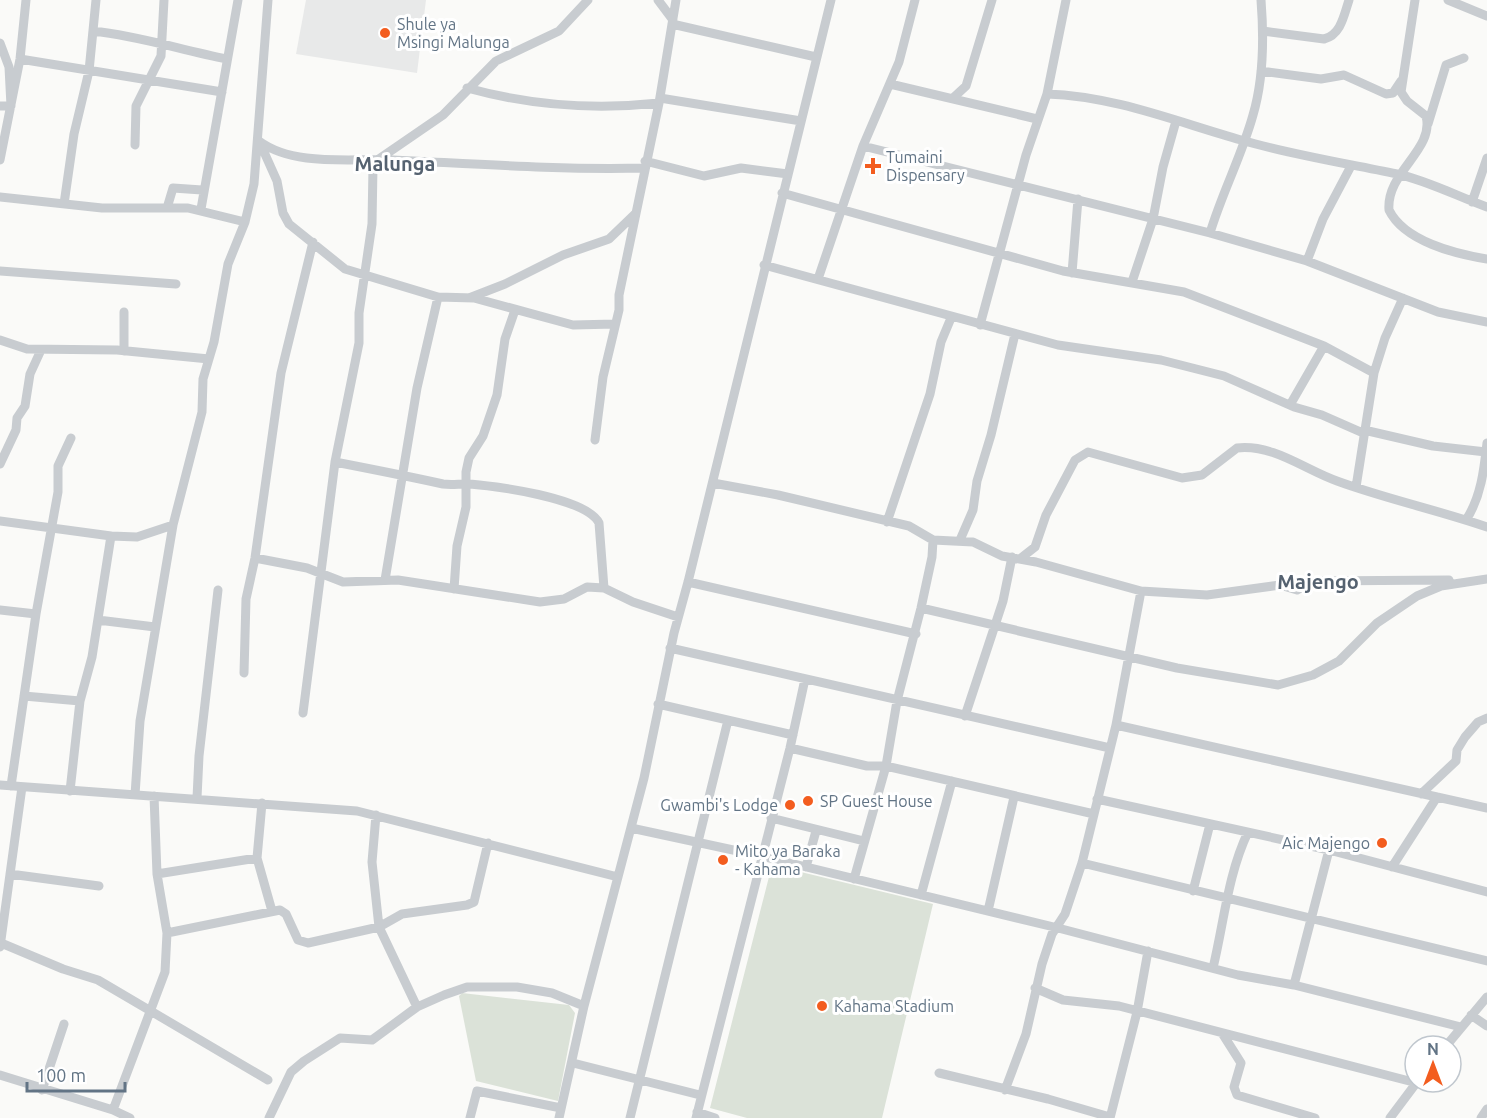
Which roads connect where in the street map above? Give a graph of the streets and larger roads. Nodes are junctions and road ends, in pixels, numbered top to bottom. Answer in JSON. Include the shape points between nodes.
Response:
{"nodes":[{"id":1,"x":26,"y":0,"type":"edge"},
{"id":2,"x":96,"y":0,"type":"edge"},
{"id":3,"x":164,"y":0,"type":"edge"},
{"id":4,"x":238,"y":0,"type":"edge"},
{"id":5,"x":268,"y":0,"type":"edge"},
{"id":6,"x":588,"y":0,"type":"edge"},
{"id":7,"x":658,"y":0,"type":"edge"},
{"id":8,"x":676,"y":0,"type":"edge"},
{"id":9,"x":831,"y":0,"type":"edge"},
{"id":10,"x":915,"y":0,"type":"edge"},
{"id":11,"x":992,"y":0,"type":"edge"},
{"id":12,"x":1066,"y":0,"type":"edge"},
{"id":13,"x":1261,"y":0,"type":"edge"},
{"id":14,"x":1349,"y":0,"type":"edge"},
{"id":15,"x":1415,"y":0,"type":"edge"},
{"id":16,"x":1449,"y":0,"type":"edge"},
{"id":17,"x":1487,"y":16,"type":"edge"},
{"id":18,"x":673,"y":22,"type":"junction"},
{"id":19,"x":93,"y":31,"type":"junction"},
{"id":20,"x":1263,"y":31,"type":"junction"},
{"id":21,"x":0,"y":43,"type":"edge"},
{"id":22,"x":163,"y":43,"type":"junction"},
{"id":23,"x":816,"y":57,"type":"junction"},
{"id":24,"x":228,"y":58,"type":"junction"},
{"id":25,"x":1464,"y":58,"type":"dead end"},
{"id":26,"x":20,"y":59,"type":"junction"},
{"id":27,"x":89,"y":71,"type":"junction"},
{"id":28,"x":1261,"y":71,"type":"junction"},
{"id":29,"x":1401,"y":81,"type":"junction"},
{"id":30,"x":150,"y":82,"type":"junction"},
{"id":31,"x":891,"y":84,"type":"junction"},
{"id":32,"x":467,"y":88,"type":"junction"},
{"id":33,"x":222,"y":92,"type":"junction"},
{"id":34,"x":1047,"y":94,"type":"junction"},
{"id":35,"x":953,"y":98,"type":"junction"},
{"id":36,"x":660,"y":100,"type":"junction"},
{"id":37,"x":0,"y":106,"type":"edge"},
{"id":38,"x":11,"y":106,"type":"junction"},
{"id":39,"x":1036,"y":119,"type":"junction"},
{"id":40,"x":801,"y":121,"type":"junction"},
{"id":41,"x":1176,"y":121,"type":"junction"},
{"id":42,"x":1428,"y":124,"type":"junction"},
{"id":43,"x":259,"y":141,"type":"junction"},
{"id":44,"x":1244,"y":141,"type":"junction"},
{"id":45,"x":135,"y":145,"type":"dead end"},
{"id":46,"x":863,"y":146,"type":"junction"},
{"id":47,"x":1487,"y":158,"type":"edge"},
{"id":48,"x":0,"y":160,"type":"edge"},
{"id":49,"x":376,"y":160,"type":"junction"},
{"id":50,"x":645,"y":164,"type":"junction"},
{"id":51,"x":1350,"y":166,"type":"junction"},
{"id":52,"x":788,"y":174,"type":"junction"},
{"id":53,"x":1399,"y":174,"type":"junction"},
{"id":54,"x":1019,"y":186,"type":"junction"},
{"id":55,"x":202,"y":190,"type":"junction"},
{"id":56,"x":782,"y":193,"type":"junction"},
{"id":57,"x":0,"y":197,"type":"edge"},
{"id":58,"x":1078,"y":200,"type":"junction"},
{"id":59,"x":1472,"y":201,"type":"junction"},
{"id":60,"x":64,"y":204,"type":"junction"},
{"id":61,"x":1487,"y":207,"type":"edge"},
{"id":62,"x":167,"y":208,"type":"junction"},
{"id":63,"x":844,"y":208,"type":"junction"},
{"id":64,"x":201,"y":210,"type":"junction"},
{"id":65,"x":635,"y":214,"type":"junction"},
{"id":66,"x":1153,"y":219,"type":"junction"},
{"id":67,"x":245,"y":222,"type":"junction"},
{"id":68,"x":1210,"y":233,"type":"junction"},
{"id":69,"x":313,"y":242,"type":"junction"},
{"id":70,"x":1001,"y":254,"type":"junction"},
{"id":71,"x":1487,"y":259,"type":"edge"},
{"id":72,"x":1307,"y":261,"type":"junction"},
{"id":73,"x":764,"y":265,"type":"junction"},
{"id":74,"x":0,"y":272,"type":"edge"},
{"id":75,"x":1072,"y":273,"type":"junction"},
{"id":76,"x":364,"y":274,"type":"junction"},
{"id":77,"x":818,"y":279,"type":"junction"},
{"id":78,"x":1132,"y":282,"type":"junction"},
{"id":79,"x":176,"y":284,"type":"dead end"},
{"id":80,"x":438,"y":297,"type":"junction"},
{"id":81,"x":469,"y":298,"type":"junction"},
{"id":82,"x":1403,"y":298,"type":"junction"},
{"id":83,"x":515,"y":310,"type":"junction"},
{"id":84,"x":124,"y":312,"type":"dead end"},
{"id":85,"x":951,"y":318,"type":"junction"},
{"id":86,"x":1487,"y":322,"type":"edge"},
{"id":87,"x":615,"y":324,"type":"junction"},
{"id":88,"x":980,"y":325,"type":"junction"},
{"id":89,"x":1015,"y":334,"type":"junction"},
{"id":90,"x":0,"y":340,"type":"edge"},
{"id":91,"x":1324,"y":346,"type":"junction"},
{"id":92,"x":41,"y":350,"type":"junction"},
{"id":93,"x":124,"y":351,"type":"junction"},
{"id":94,"x":209,"y":359,"type":"junction"},
{"id":95,"x":1374,"y":373,"type":"junction"},
{"id":96,"x":1290,"y":405,"type":"junction"},
{"id":97,"x":1364,"y":431,"type":"junction"},
{"id":98,"x":0,"y":438,"type":"edge"},
{"id":99,"x":71,"y":438,"type":"dead end"},
{"id":100,"x":595,"y":440,"type":"dead end"},
{"id":101,"x":9,"y":444,"type":"junction"},
{"id":102,"x":1486,"y":448,"type":"edge"},
{"id":103,"x":335,"y":462,"type":"junction"},
{"id":104,"x":0,"y":464,"type":"edge"},
{"id":105,"x":404,"y":475,"type":"junction"},
{"id":106,"x":713,"y":483,"type":"junction"},
{"id":107,"x":465,"y":484,"type":"junction"},
{"id":108,"x":1356,"y":487,"type":"junction"},
{"id":109,"x":1466,"y":520,"type":"junction"},
{"id":110,"x":0,"y":521,"type":"edge"},
{"id":111,"x":887,"y":522,"type":"junction"},
{"id":112,"x":173,"y":525,"type":"junction"},
{"id":113,"x":53,"y":526,"type":"junction"},
{"id":114,"x":1487,"y":527,"type":"edge"},
{"id":115,"x":111,"y":536,"type":"junction"},
{"id":116,"x":933,"y":540,"type":"junction"},
{"id":117,"x":960,"y":540,"type":"junction"},
{"id":118,"x":255,"y":558,"type":"junction"},
{"id":119,"x":1016,"y":558,"type":"junction"},
{"id":120,"x":322,"y":576,"type":"junction"},
{"id":121,"x":385,"y":580,"type":"junction"},
{"id":122,"x":1482,"y":580,"type":"edge"},
{"id":123,"x":688,"y":582,"type":"junction"},
{"id":124,"x":604,"y":588,"type":"junction"},
{"id":125,"x":454,"y":589,"type":"junction"},
{"id":126,"x":218,"y":590,"type":"dead end"},
{"id":127,"x":1141,"y":591,"type":"junction"},
{"id":128,"x":921,"y":608,"type":"junction"},
{"id":129,"x":0,"y":610,"type":"edge"},
{"id":130,"x":36,"y":614,"type":"junction"},
{"id":131,"x":678,"y":617,"type":"junction"},
{"id":132,"x":98,"y":620,"type":"junction"},
{"id":133,"x":995,"y":626,"type":"junction"},
{"id":134,"x":155,"y":627,"type":"junction"},
{"id":135,"x":916,"y":634,"type":"junction"},
{"id":136,"x":670,"y":648,"type":"junction"},
{"id":137,"x":1131,"y":658,"type":"junction"},
{"id":138,"x":244,"y":673,"type":"dead end"},
{"id":139,"x":805,"y":679,"type":"junction"},
{"id":140,"x":24,"y":696,"type":"junction"},
{"id":141,"x":80,"y":701,"type":"junction"},
{"id":142,"x":897,"y":701,"type":"junction"},
{"id":143,"x":658,"y":704,"type":"junction"},
{"id":144,"x":303,"y":712,"type":"dead end"},
{"id":145,"x":965,"y":716,"type":"junction"},
{"id":146,"x":1487,"y":718,"type":"edge"},
{"id":147,"x":728,"y":720,"type":"junction"},
{"id":148,"x":1116,"y":725,"type":"junction"},
{"id":149,"x":793,"y":735,"type":"junction"},
{"id":150,"x":790,"y":748,"type":"junction"},
{"id":151,"x":1110,"y":748,"type":"junction"},
{"id":152,"x":886,"y":766,"type":"junction"},
{"id":153,"x":952,"y":781,"type":"junction"},
{"id":154,"x":0,"y":785,"type":"edge"},
{"id":155,"x":11,"y":786,"type":"junction"},
{"id":156,"x":22,"y":787,"type":"junction"},
{"id":157,"x":70,"y":791,"type":"junction"},
{"id":158,"x":1421,"y":794,"type":"junction"},
{"id":159,"x":135,"y":795,"type":"junction"},
{"id":160,"x":154,"y":796,"type":"junction"},
{"id":161,"x":1014,"y":797,"type":"junction"},
{"id":162,"x":1437,"y":797,"type":"junction"},
{"id":163,"x":197,"y":798,"type":"junction"},
{"id":164,"x":1098,"y":799,"type":"junction"},
{"id":165,"x":262,"y":803,"type":"junction"},
{"id":166,"x":1487,"y":808,"type":"edge"},
{"id":167,"x":1094,"y":814,"type":"junction"},
{"id":168,"x":376,"y":815,"type":"junction"},
{"id":169,"x":771,"y":818,"type":"junction"},
{"id":170,"x":1210,"y":824,"type":"junction"},
{"id":171,"x":631,"y":828,"type":"junction"},
{"id":172,"x":816,"y":831,"type":"junction"},
{"id":173,"x":1248,"y":832,"type":"junction"},
{"id":174,"x":864,"y":842,"type":"junction"},
{"id":175,"x":488,"y":843,"type":"junction"},
{"id":176,"x":698,"y":844,"type":"junction"},
{"id":177,"x":1329,"y":850,"type":"junction"},
{"id":178,"x":761,"y":856,"type":"junction"},
{"id":179,"x":257,"y":858,"type":"junction"},
{"id":180,"x":1082,"y":863,"type":"junction"},
{"id":181,"x":806,"y":867,"type":"junction"},
{"id":182,"x":1392,"y":867,"type":"junction"},
{"id":183,"x":10,"y":874,"type":"junction"},
{"id":184,"x":157,"y":874,"type":"junction"},
{"id":185,"x":618,"y":877,"type":"junction"},
{"id":186,"x":854,"y":879,"type":"junction"},
{"id":187,"x":99,"y":886,"type":"dead end"},
{"id":188,"x":1193,"y":891,"type":"junction"},
{"id":189,"x":1487,"y":892,"type":"edge"},
{"id":190,"x":921,"y":895,"type":"junction"},
{"id":191,"x":1229,"y":900,"type":"junction"},
{"id":192,"x":3,"y":903,"type":"edge"},
{"id":193,"x":272,"y":911,"type":"junction"},
{"id":194,"x":988,"y":911,"type":"junction"},
{"id":195,"x":1310,"y":918,"type":"junction"},
{"id":196,"x":379,"y":927,"type":"junction"},
{"id":197,"x":1058,"y":928,"type":"junction"},
{"id":198,"x":167,"y":933,"type":"junction"},
{"id":199,"x":1,"y":945,"type":"edge"},
{"id":200,"x":1148,"y":951,"type":"junction"},
{"id":201,"x":1487,"y":961,"type":"edge"},
{"id":202,"x":1213,"y":968,"type":"junction"},
{"id":203,"x":1294,"y":985,"type":"junction"},
{"id":204,"x":1035,"y":988,"type":"junction"},
{"id":205,"x":1487,"y":997,"type":"edge"},
{"id":206,"x":584,"y":1006,"type":"junction"},
{"id":207,"x":417,"y":1007,"type":"junction"},
{"id":208,"x":151,"y":1010,"type":"junction"},
{"id":209,"x":1137,"y":1012,"type":"junction"},
{"id":210,"x":1472,"y":1015,"type":"junction"},
{"id":211,"x":64,"y":1024,"type":"dead end"},
{"id":212,"x":1487,"y":1026,"type":"edge"},
{"id":213,"x":1461,"y":1027,"type":"junction"},
{"id":214,"x":1222,"y":1033,"type":"junction"},
{"id":215,"x":1455,"y":1034,"type":"edge"},
{"id":216,"x":573,"y":1063,"type":"junction"},
{"id":217,"x":939,"y":1073,"type":"dead end"},
{"id":218,"x":0,"y":1075,"type":"edge"},
{"id":219,"x":1403,"y":1078,"type":"edge"},
{"id":220,"x":268,"y":1080,"type":"dead end"},
{"id":221,"x":639,"y":1081,"type":"junction"},
{"id":222,"x":42,"y":1090,"type":"junction"},
{"id":223,"x":1005,"y":1090,"type":"junction"},
{"id":224,"x":1408,"y":1094,"type":"edge"},
{"id":225,"x":700,"y":1095,"type":"junction"},
{"id":226,"x":561,"y":1108,"type":"junction"},
{"id":227,"x":1487,"y":1109,"type":"edge"},
{"id":228,"x":113,"y":1110,"type":"junction"},
{"id":229,"x":696,"y":1115,"type":"edge"},
{"id":230,"x":1110,"y":1117,"type":"edge"},
{"id":231,"x":130,"y":1118,"type":"edge"},
{"id":232,"x":269,"y":1118,"type":"edge"},
{"id":233,"x":470,"y":1118,"type":"edge"},
{"id":234,"x":559,"y":1118,"type":"edge"},
{"id":235,"x":630,"y":1118,"type":"edge"},
{"id":236,"x":715,"y":1118,"type":"edge"},
{"id":237,"x":1315,"y":1118,"type":"edge"},
{"id":238,"x":1390,"y":1118,"type":"edge"},
{"id":239,"x":1481,"y":1118,"type":"edge"}],
"edges":[{"from":1,"to":26,"type":"street"},
{"from":2,"to":19,"type":"street"},
{"from":3,"to":22,"type":"street"},
{"from":4,"to":24,"type":"street"},
{"from":5,"to":43,"type":"street"},
{"from":6,"to":32,"type":"street","via":[[559,31],[496,61]]},
{"from":7,"to":18,"type":"street"},
{"from":8,"to":18,"type":"street"},
{"from":9,"to":23,"type":"street"},
{"from":10,"to":31,"type":"street"},
{"from":11,"to":35,"type":"street","via":[[966,86]]},
{"from":12,"to":34,"type":"street"},
{"from":13,"to":20,"type":"street"},
{"from":14,"to":20,"type":"street","via":[[1337,33],[1331,37]]},
{"from":15,"to":29,"type":"street"},
{"from":16,"to":17,"type":"street"},
{"from":18,"to":23,"type":"street"},
{"from":18,"to":36,"type":"street"},
{"from":19,"to":22,"type":"street"},
{"from":19,"to":27,"type":"street"},
{"from":20,"to":28,"type":"street"},
{"from":21,"to":38,"type":"street","via":[[9,67]]},
{"from":22,"to":24,"type":"street"},
{"from":22,"to":30,"type":"street"},
{"from":23,"to":40,"type":"street"},
{"from":24,"to":33,"type":"street"},
{"from":25,"to":42,"type":"street","via":[[1446,65]]},
{"from":26,"to":27,"type":"street"},
{"from":26,"to":38,"type":"street"},
{"from":27,"to":30,"type":"street"},
{"from":27,"to":60,"type":"street","via":[[74,134]]},
{"from":28,"to":29,"type":"street","via":[[1320,79],[1349,76],[1386,94],[1393,93]]},
{"from":28,"to":44,"type":"street"},
{"from":29,"to":42,"type":"street","via":[[1403,97],[1422,111]]},
{"from":30,"to":33,"type":"street"},
{"from":30,"to":45,"type":"street","via":[[136,106]]},
{"from":31,"to":35,"type":"street"},
{"from":31,"to":46,"type":"street"},
{"from":32,"to":36,"type":"street","via":[[515,100],[593,108]]},
{"from":32,"to":49,"type":"street","via":[[443,115]]},
{"from":33,"to":55,"type":"street"},
{"from":34,"to":39,"type":"street"},
{"from":34,"to":41,"type":"street","via":[[1087,97]]},
{"from":35,"to":39,"type":"street"},
{"from":36,"to":40,"type":"street"},
{"from":36,"to":50,"type":"street"},
{"from":37,"to":38,"type":"street"},
{"from":38,"to":48,"type":"street"},
{"from":39,"to":54,"type":"street"},
{"from":40,"to":52,"type":"street"},
{"from":41,"to":44,"type":"street"},
{"from":41,"to":66,"type":"street"},
{"from":42,"to":53,"type":"street","via":[[1425,140]]},
{"from":43,"to":49,"type":"street","via":[[273,151],[308,157]]},
{"from":43,"to":67,"type":"street"},
{"from":43,"to":69,"type":"street","via":[[277,181],[287,220]]},
{"from":44,"to":51,"type":"street"},
{"from":44,"to":68,"type":"street"},
{"from":46,"to":54,"type":"street"},
{"from":46,"to":63,"type":"street"},
{"from":47,"to":59,"type":"street"},
{"from":49,"to":50,"type":"street","via":[[500,167]]},
{"from":49,"to":76,"type":"street"},
{"from":50,"to":52,"type":"street","via":[[704,176],[741,168]]},
{"from":50,"to":65,"type":"street"},
{"from":51,"to":53,"type":"street"},
{"from":51,"to":72,"type":"street"},
{"from":52,"to":56,"type":"street"},
{"from":53,"to":59,"type":"street"},
{"from":53,"to":71,"type":"street","via":[[1389,196],[1389,210],[1399,225],[1445,248]]},
{"from":54,"to":58,"type":"street"},
{"from":54,"to":70,"type":"street"},
{"from":55,"to":62,"type":"street","via":[[172,188]]},
{"from":55,"to":64,"type":"street"},
{"from":56,"to":63,"type":"street"},
{"from":56,"to":73,"type":"street"},
{"from":57,"to":60,"type":"street"},
{"from":58,"to":66,"type":"street"},
{"from":58,"to":75,"type":"street"},
{"from":59,"to":61,"type":"street"},
{"from":60,"to":62,"type":"street"},
{"from":62,"to":64,"type":"street"},
{"from":63,"to":70,"type":"street"},
{"from":63,"to":77,"type":"street"},
{"from":64,"to":67,"type":"street"},
{"from":65,"to":81,"type":"street","via":[[609,239],[563,255],[505,285]]},
{"from":65,"to":87,"type":"street"},
{"from":66,"to":68,"type":"street"},
{"from":66,"to":78,"type":"street"},
{"from":67,"to":94,"type":"street","via":[[228,264]]},
{"from":68,"to":72,"type":"street"},
{"from":69,"to":76,"type":"street","via":[[338,265]]},
{"from":69,"to":118,"type":"street","via":[[281,373]]},
{"from":70,"to":75,"type":"street"},
{"from":70,"to":88,"type":"street"},
{"from":72,"to":82,"type":"street"},
{"from":73,"to":77,"type":"street"},
{"from":73,"to":106,"type":"street"},
{"from":74,"to":79,"type":"street"},
{"from":75,"to":78,"type":"street"},
{"from":76,"to":80,"type":"street"},
{"from":76,"to":103,"type":"street","via":[[359,343]]},
{"from":77,"to":85,"type":"street"},
{"from":78,"to":91,"type":"street","via":[[1184,292]]},
{"from":80,"to":81,"type":"street"},
{"from":80,"to":105,"type":"street","via":[[417,388]]},
{"from":81,"to":83,"type":"street"},
{"from":82,"to":86,"type":"street","via":[[1438,312]]},
{"from":82,"to":95,"type":"street"},
{"from":83,"to":87,"type":"street","via":[[578,326]]},
{"from":83,"to":107,"type":"street","via":[[505,339],[497,394],[483,436],[469,458]]},
{"from":84,"to":93,"type":"street"},
{"from":85,"to":88,"type":"street"},
{"from":85,"to":111,"type":"street"},
{"from":87,"to":100,"type":"street"},
{"from":88,"to":89,"type":"street"},
{"from":89,"to":96,"type":"street","via":[[1058,345],[1161,360],[1224,376]]},
{"from":89,"to":117,"type":"street","via":[[976,481],[973,510]]},
{"from":90,"to":92,"type":"street"},
{"from":91,"to":95,"type":"street"},
{"from":91,"to":96,"type":"street"},
{"from":92,"to":93,"type":"street"},
{"from":92,"to":101,"type":"street"},
{"from":93,"to":94,"type":"street"},
{"from":94,"to":112,"type":"street","via":[[202,379],[202,412]]},
{"from":95,"to":97,"type":"street"},
{"from":96,"to":97,"type":"street"},
{"from":97,"to":102,"type":"street","via":[[1433,446]]},
{"from":97,"to":108,"type":"street"},
{"from":98,"to":101,"type":"street"},
{"from":99,"to":113,"type":"street","via":[[57,471]]},
{"from":101,"to":104,"type":"street"},
{"from":102,"to":109,"type":"street","via":[[1475,506]]},
{"from":103,"to":105,"type":"street"},
{"from":103,"to":120,"type":"street"},
{"from":105,"to":107,"type":"street","via":[[450,485]]},
{"from":105,"to":121,"type":"street"},
{"from":106,"to":111,"type":"street"},
{"from":106,"to":123,"type":"street"},
{"from":107,"to":124,"type":"street","via":[[538,495],[590,512],[601,535]]},
{"from":107,"to":125,"type":"street","via":[[466,507]]},
{"from":108,"to":109,"type":"street"},
{"from":108,"to":119,"type":"street","via":[[1277,454],[1250,449],[1233,450],[1202,475],[1182,478],[1084,453],[1075,460],[1046,515],[1035,547]]},
{"from":109,"to":114,"type":"street"},
{"from":110,"to":113,"type":"street"},
{"from":111,"to":116,"type":"street","via":[[909,526]]},
{"from":112,"to":115,"type":"street","via":[[136,537]]},
{"from":112,"to":134,"type":"street"},
{"from":113,"to":115,"type":"street"},
{"from":113,"to":130,"type":"street"},
{"from":115,"to":132,"type":"street"},
{"from":116,"to":117,"type":"street"},
{"from":116,"to":128,"type":"street"},
{"from":117,"to":119,"type":"street"},
{"from":118,"to":120,"type":"street","via":[[307,568]]},
{"from":118,"to":138,"type":"street","via":[[246,599]]},
{"from":119,"to":127,"type":"street"},
{"from":119,"to":133,"type":"street"},
{"from":120,"to":121,"type":"street","via":[[352,583]]},
{"from":120,"to":144,"type":"street"},
{"from":121,"to":125,"type":"street"},
{"from":122,"to":127,"type":"street","via":[[1313,581],[1297,590],[1272,585],[1207,595]]},
{"from":122,"to":137,"type":"street","via":[[1441,586],[1417,596],[1377,623],[1339,661],[1313,675],[1282,684],[1210,675]]},
{"from":123,"to":131,"type":"street"},
{"from":123,"to":135,"type":"street"},
{"from":124,"to":125,"type":"street","via":[[587,587],[564,599],[540,602]]},
{"from":124,"to":131,"type":"street"},
{"from":126,"to":163,"type":"street"},
{"from":127,"to":137,"type":"street"},
{"from":128,"to":133,"type":"street"},
{"from":128,"to":135,"type":"street"},
{"from":129,"to":130,"type":"street"},
{"from":130,"to":140,"type":"street"},
{"from":131,"to":136,"type":"street"},
{"from":132,"to":134,"type":"street"},
{"from":132,"to":141,"type":"street"},
{"from":133,"to":137,"type":"street"},
{"from":133,"to":145,"type":"street"},
{"from":134,"to":159,"type":"street","via":[[140,721]]},
{"from":135,"to":142,"type":"street"},
{"from":136,"to":139,"type":"street"},
{"from":136,"to":143,"type":"street"},
{"from":137,"to":148,"type":"street"},
{"from":139,"to":142,"type":"street"},
{"from":139,"to":149,"type":"street"},
{"from":140,"to":141,"type":"street"},
{"from":140,"to":155,"type":"street"},
{"from":141,"to":157,"type":"street"},
{"from":142,"to":145,"type":"street"},
{"from":142,"to":152,"type":"street"},
{"from":143,"to":147,"type":"street"},
{"from":143,"to":171,"type":"street"},
{"from":145,"to":151,"type":"street"},
{"from":146,"to":158,"type":"street","via":[[1465,737],[1456,761]]},
{"from":147,"to":149,"type":"street"},
{"from":147,"to":176,"type":"street"},
{"from":148,"to":151,"type":"street"},
{"from":148,"to":158,"type":"street"},
{"from":149,"to":150,"type":"street"},
{"from":150,"to":152,"type":"street","via":[[867,766]]},
{"from":150,"to":169,"type":"street"},
{"from":151,"to":164,"type":"street"},
{"from":152,"to":153,"type":"street"},
{"from":152,"to":174,"type":"street"},
{"from":153,"to":161,"type":"street"},
{"from":153,"to":190,"type":"street"},
{"from":154,"to":155,"type":"street"},
{"from":155,"to":156,"type":"street"},
{"from":156,"to":157,"type":"street"},
{"from":156,"to":183,"type":"street"},
{"from":157,"to":159,"type":"street"},
{"from":158,"to":162,"type":"street"},
{"from":159,"to":160,"type":"street"},
{"from":160,"to":163,"type":"street"},
{"from":160,"to":184,"type":"street"},
{"from":161,"to":167,"type":"street"},
{"from":161,"to":194,"type":"street"},
{"from":162,"to":166,"type":"street"},
{"from":162,"to":182,"type":"street"},
{"from":163,"to":165,"type":"street"},
{"from":164,"to":167,"type":"street"},
{"from":164,"to":170,"type":"street"},
{"from":165,"to":168,"type":"street"},
{"from":165,"to":179,"type":"street"},
{"from":167,"to":180,"type":"street"},
{"from":168,"to":175,"type":"street"},
{"from":168,"to":196,"type":"street","via":[[372,862]]},
{"from":169,"to":172,"type":"street"},
{"from":169,"to":178,"type":"street"},
{"from":170,"to":173,"type":"street"},
{"from":170,"to":188,"type":"street"},
{"from":171,"to":176,"type":"street"},
{"from":171,"to":185,"type":"street"},
{"from":172,"to":174,"type":"street"},
{"from":172,"to":181,"type":"street"},
{"from":173,"to":177,"type":"street"},
{"from":173,"to":191,"type":"street","via":[[1232,871]]},
{"from":174,"to":186,"type":"street"},
{"from":175,"to":185,"type":"street"},
{"from":175,"to":196,"type":"street","via":[[474,902],[402,914]]},
{"from":176,"to":178,"type":"street"},
{"from":176,"to":221,"type":"street"},
{"from":177,"to":182,"type":"street"},
{"from":177,"to":195,"type":"street"},
{"from":178,"to":181,"type":"street"},
{"from":178,"to":225,"type":"street"},
{"from":179,"to":184,"type":"street"},
{"from":179,"to":193,"type":"street"},
{"from":180,"to":188,"type":"street"},
{"from":180,"to":197,"type":"street"},
{"from":181,"to":186,"type":"street"},
{"from":182,"to":189,"type":"street"},
{"from":183,"to":187,"type":"street"},
{"from":183,"to":192,"type":"street"},
{"from":184,"to":198,"type":"street"},
{"from":185,"to":206,"type":"street"},
{"from":186,"to":190,"type":"street"},
{"from":188,"to":191,"type":"street"},
{"from":190,"to":194,"type":"street"},
{"from":191,"to":195,"type":"street"},
{"from":191,"to":202,"type":"street"},
{"from":192,"to":199,"type":"street"},
{"from":193,"to":196,"type":"street","via":[[286,914],[298,940],[308,943]]},
{"from":193,"to":198,"type":"street"},
{"from":194,"to":197,"type":"street"},
{"from":195,"to":201,"type":"street"},
{"from":195,"to":203,"type":"street"},
{"from":196,"to":207,"type":"street"},
{"from":197,"to":200,"type":"street"},
{"from":197,"to":204,"type":"street","via":[[1052,934]]},
{"from":198,"to":208,"type":"street","via":[[165,972]]},
{"from":199,"to":208,"type":"street","via":[[98,980]]},
{"from":200,"to":202,"type":"street"},
{"from":200,"to":209,"type":"street"},
{"from":202,"to":203,"type":"street"},
{"from":203,"to":213,"type":"street"},
{"from":204,"to":209,"type":"street","via":[[1063,1000],[1103,1003]]},
{"from":204,"to":223,"type":"street","via":[[1026,1034]]},
{"from":205,"to":210,"type":"street"},
{"from":206,"to":207,"type":"street","via":[[532,988],[492,986],[466,987]]},
{"from":206,"to":216,"type":"street"},
{"from":207,"to":232,"type":"street","via":[[372,1040],[340,1038],[304,1060],[291,1071]]},
{"from":208,"to":220,"type":"street"},
{"from":208,"to":228,"type":"street"},
{"from":209,"to":214,"type":"street"},
{"from":209,"to":230,"type":"street"},
{"from":210,"to":212,"type":"street"},
{"from":210,"to":213,"type":"street"},
{"from":211,"to":222,"type":"street"},
{"from":213,"to":215,"type":"street"},
{"from":214,"to":219,"type":"street"},
{"from":214,"to":237,"type":"street","via":[[1241,1063],[1234,1086],[1237,1095]]},
{"from":216,"to":221,"type":"street"},
{"from":216,"to":226,"type":"street"},
{"from":217,"to":223,"type":"street"},
{"from":218,"to":222,"type":"street"},
{"from":221,"to":225,"type":"street"},
{"from":221,"to":235,"type":"street"},
{"from":222,"to":228,"type":"street"},
{"from":223,"to":230,"type":"street"},
{"from":224,"to":238,"type":"street"},
{"from":225,"to":229,"type":"street"},
{"from":226,"to":233,"type":"street","via":[[477,1091]]},
{"from":226,"to":234,"type":"street"},
{"from":227,"to":239,"type":"street"},
{"from":228,"to":231,"type":"street"},
{"from":229,"to":236,"type":"street"}]}
